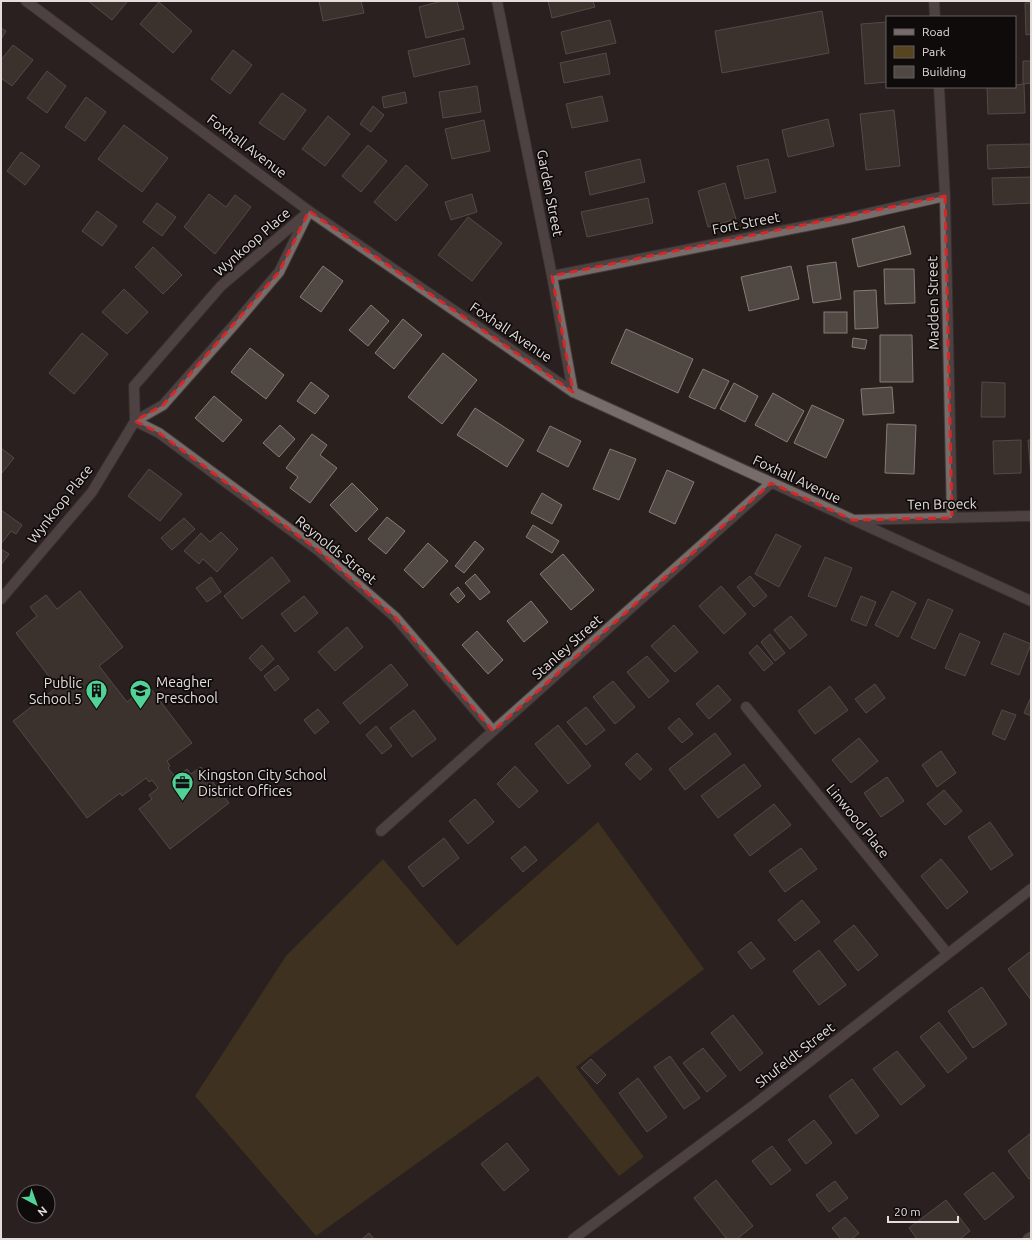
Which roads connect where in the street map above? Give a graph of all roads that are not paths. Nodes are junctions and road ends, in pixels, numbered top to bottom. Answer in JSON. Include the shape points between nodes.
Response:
{"nodes":[{"id":1,"x":26,"y":1,"type":"edge"},
{"id":2,"x":497,"y":1,"type":"edge"},
{"id":3,"x":934,"y":1,"type":"edge"},
{"id":4,"x":935,"y":16,"type":"edge"},
{"id":5,"x":939,"y":88,"type":"edge"},
{"id":6,"x":945,"y":196,"type":"junction"},
{"id":7,"x":309,"y":211,"type":"junction"},
{"id":8,"x":552,"y":276,"type":"junction"},
{"id":9,"x":573,"y":392,"type":"junction"},
{"id":10,"x":135,"y":422,"type":"junction"},
{"id":11,"x":771,"y":483,"type":"junction"},
{"id":12,"x":1031,"y":516,"type":"edge"},
{"id":13,"x":952,"y":518,"type":"junction"},
{"id":14,"x":854,"y":520,"type":"junction"},
{"id":15,"x":1,"y":599,"type":"edge"},
{"id":16,"x":1031,"y":601,"type":"edge"},
{"id":17,"x":746,"y":707,"type":"dead end"},
{"id":18,"x":493,"y":731,"type":"junction"},
{"id":19,"x":381,"y":832,"type":"dead end"},
{"id":20,"x":1031,"y":889,"type":"edge"},
{"id":21,"x":947,"y":953,"type":"junction"},
{"id":22,"x":1031,"y":1237,"type":"edge"},
{"id":23,"x":573,"y":1239,"type":"edge"},
{"id":24,"x":1028,"y":1239,"type":"edge"}],
"edges":[{"from":1,"to":7,"type":"street","name":"Foxhall Avenue"},
{"from":2,"to":8,"type":"street","name":"Garden Street"},
{"from":3,"to":4,"type":"street"},
{"from":5,"to":6,"type":"street","name":"Madden Street"},
{"from":6,"to":8,"type":"street","name":"Fort Street"},
{"from":6,"to":13,"type":"street","name":"Madden Street"},
{"from":7,"to":9,"type":"street","name":"Foxhall Avenue"},
{"from":7,"to":10,"type":"street","name":"Wynkoop Place","via":[[279,272],[163,405]]},
{"from":7,"to":10,"type":"street","name":"Wynkoop Place","via":[[221,286],[134,386]]},
{"from":8,"to":9,"type":"street","name":"Garden Street"},
{"from":9,"to":11,"type":"street","name":"Foxhall Avenue"},
{"from":10,"to":15,"type":"street","name":"Wynkoop Place","via":[[92,492]]},
{"from":10,"to":18,"type":"street","name":"Reynolds Street","via":[[159,433],[330,561],[395,617]]},
{"from":11,"to":14,"type":"street","name":"Foxhall Avenue"},
{"from":11,"to":18,"type":"street","name":"Stanley Street"},
{"from":12,"to":13,"type":"street","name":"Ten Broeck"},
{"from":13,"to":14,"type":"street","name":"Ten Broeck"},
{"from":14,"to":16,"type":"street","name":"Foxhall Avenue"},
{"from":17,"to":21,"type":"street","name":"Linwood Place"},
{"from":18,"to":19,"type":"street","name":"Stanley Street"},
{"from":20,"to":21,"type":"street","name":"Shufeldt Street"},
{"from":21,"to":23,"type":"street","name":"Shufeldt Street","via":[[754,1105]]},
{"from":22,"to":24,"type":"street"}]}
